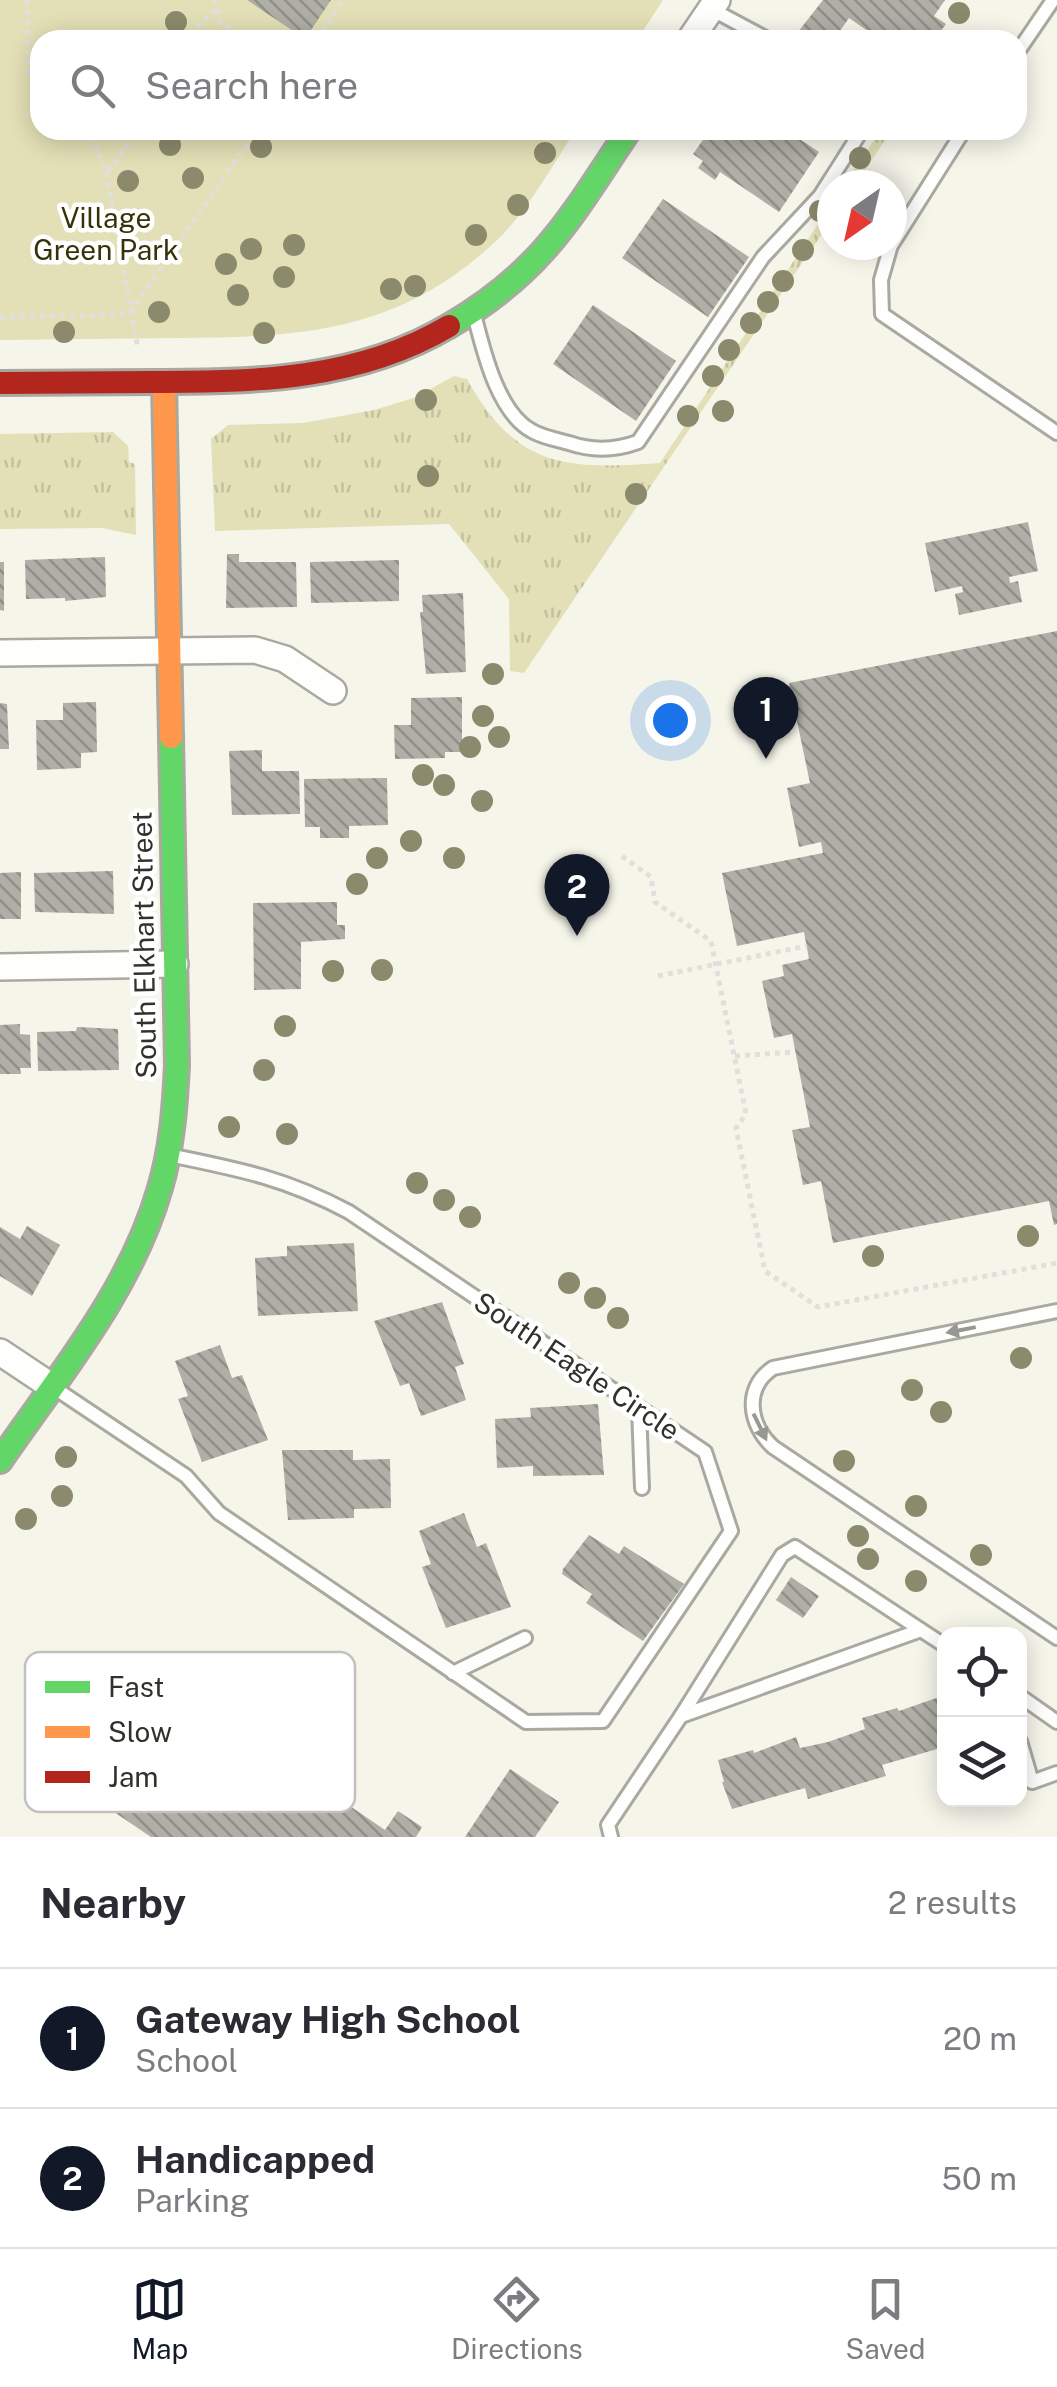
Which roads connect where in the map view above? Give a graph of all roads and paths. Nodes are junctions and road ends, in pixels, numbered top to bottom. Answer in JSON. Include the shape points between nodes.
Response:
{"nodes":[{"id":1,"x":27,"y":0,"type":"edge"},
{"id":2,"x":214,"y":0,"type":"edge"},
{"id":3,"x":344,"y":0,"type":"edge"},
{"id":4,"x":1053,"y":0,"type":"edge"},
{"id":5,"x":714,"y":4,"type":"edge"},
{"id":6,"x":216,"y":10,"type":"junction"},
{"id":7,"x":193,"y":30,"type":"edge"},
{"id":8,"x":233,"y":30,"type":"edge"},
{"id":9,"x":324,"y":30,"type":"edge"},
{"id":10,"x":697,"y":30,"type":"edge"},
{"id":11,"x":754,"y":30,"type":"edge"},
{"id":12,"x":1027,"y":38,"type":"edge"},
{"id":13,"x":30,"y":73,"type":"edge"},
{"id":14,"x":90,"y":140,"type":"edge"},
{"id":15,"x":131,"y":140,"type":"edge"},
{"id":16,"x":250,"y":140,"type":"edge"},
{"id":17,"x":621,"y":140,"type":"edge"},
{"id":18,"x":856,"y":140,"type":"edge"},
{"id":19,"x":958,"y":140,"type":"edge"},
{"id":20,"x":106,"y":172,"type":"junction"},
{"id":21,"x":907,"y":220,"type":"edge"},
{"id":22,"x":887,"y":260,"type":"edge"},
{"id":23,"x":132,"y":311,"type":"junction"},
{"id":24,"x":474,"y":311,"type":"junction"},
{"id":25,"x":0,"y":317,"type":"edge"},
{"id":26,"x":139,"y":382,"type":"junction"},
{"id":27,"x":164,"y":382,"type":"junction"},
{"id":28,"x":0,"y":384,"type":"edge"},
{"id":29,"x":1057,"y":433,"type":"edge"},
{"id":30,"x":171,"y":650,"type":"junction"},
{"id":31,"x":0,"y":654,"type":"edge"},
{"id":32,"x":333,"y":691,"type":"dead end"},
{"id":33,"x":622,"y":856,"type":"dead end"},
{"id":34,"x":806,"y":946,"type":"dead end"},
{"id":35,"x":175,"y":964,"type":"junction"},
{"id":36,"x":716,"y":964,"type":"junction"},
{"id":37,"x":0,"y":968,"type":"edge"},
{"id":38,"x":658,"y":976,"type":"dead end"},
{"id":39,"x":795,"y":1052,"type":"dead end"},
{"id":40,"x":735,"y":1056,"type":"junction"},
{"id":41,"x":168,"y":1154,"type":"junction"},
{"id":42,"x":1057,"y":1263,"type":"edge"},
{"id":43,"x":1057,"y":1311,"type":"edge"},
{"id":44,"x":0,"y":1352,"type":"edge"},
{"id":45,"x":51,"y":1386,"type":"junction"},
{"id":46,"x":640,"y":1408,"type":"junction"},
{"id":47,"x":0,"y":1461,"type":"edge"},
{"id":48,"x":642,"y":1488,"type":"dead end"},
{"id":49,"x":921,"y":1630,"type":"junction"},
{"id":50,"x":525,"y":1638,"type":"dead end"},
{"id":51,"x":1057,"y":1638,"type":"edge"},
{"id":52,"x":937,"y":1640,"type":"edge"},
{"id":53,"x":454,"y":1673,"type":"junction"},
{"id":54,"x":1027,"y":1701,"type":"edge"},
{"id":55,"x":681,"y":1716,"type":"junction"},
{"id":56,"x":1057,"y":1722,"type":"edge"},
{"id":57,"x":1027,"y":1765,"type":"edge"},
{"id":58,"x":1057,"y":1773,"type":"edge"},
{"id":59,"x":610,"y":1831,"type":"edge"},
{"id":60,"x":599,"y":1837,"type":"edge"}],
"edges":[{"from":1,"to":13,"type":"path"},
{"from":2,"to":6,"type":"path"},
{"from":3,"to":9,"type":"path"},
{"from":4,"to":12,"type":"lane"},
{"from":5,"to":10,"type":"street"},
{"from":5,"to":11,"type":"lane"},
{"from":6,"to":7,"type":"path"},
{"from":6,"to":8,"type":"path"},
{"from":14,"to":20,"type":"path"},
{"from":15,"to":20,"type":"path"},
{"from":16,"to":23,"type":"path"},
{"from":17,"to":24,"type":"street","via":[[540,257]]},
{"from":18,"to":24,"type":"lane","via":[[820,196],[763,257],[638,442],[619,449],[581,447],[530,431],[506,404],[485,360]]},
{"from":19,"to":21,"type":"lane"},
{"from":20,"to":23,"type":"path"},
{"from":22,"to":29,"type":"lane","via":[[882,314]]},
{"from":23,"to":25,"type":"path"},
{"from":23,"to":26,"type":"path"},
{"from":24,"to":27,"type":"street","via":[[412,347],[342,371]]},
{"from":26,"to":27,"type":"street"},
{"from":26,"to":28,"type":"street"},
{"from":27,"to":30,"type":"street","name":"South Elkhart Street"},
{"from":30,"to":31,"type":"street"},
{"from":30,"to":32,"type":"street","via":[[264,652]]},
{"from":30,"to":35,"type":"street","name":"South Elkhart Street"},
{"from":33,"to":36,"type":"path","via":[[651,877],[656,902],[711,942]]},
{"from":34,"to":36,"type":"path"},
{"from":35,"to":37,"type":"street"},
{"from":35,"to":41,"type":"street","name":"South Elkhart Street"},
{"from":36,"to":38,"type":"path"},
{"from":36,"to":40,"type":"path"},
{"from":39,"to":40,"type":"path"},
{"from":40,"to":42,"type":"path","via":[[746,1114],[736,1128],[764,1271],[818,1307]]},
{"from":41,"to":45,"type":"street","name":"South Elkhart Street","via":[[138,1247]]},
{"from":41,"to":46,"type":"lane","name":"South Eagle Circle","via":[[308,1190]]},
{"from":43,"to":51,"type":"lane","one_way":true,"via":[[773,1368],[759,1382],[752,1404],[759,1432],[773,1447]]},
{"from":44,"to":45,"type":"street"},
{"from":45,"to":47,"type":"street","name":"South Elkhart Street"},
{"from":45,"to":53,"type":"lane","name":"South Eagle Circle","via":[[186,1476],[219,1514]]},
{"from":46,"to":48,"type":"lane"},
{"from":46,"to":53,"type":"lane","name":"South Eagle Circle","via":[[705,1452],[731,1530],[602,1721],[526,1722]]},
{"from":49,"to":52,"type":"lane"},
{"from":49,"to":55,"type":"lane"},
{"from":49,"to":55,"type":"lane","via":[[795,1547],[782,1555]]},
{"from":50,"to":53,"type":"lane"},
{"from":54,"to":56,"type":"lane"},
{"from":55,"to":59,"type":"lane"},
{"from":57,"to":58,"type":"lane","via":[[1032,1782]]},
{"from":59,"to":60,"type":"lane"}]}
